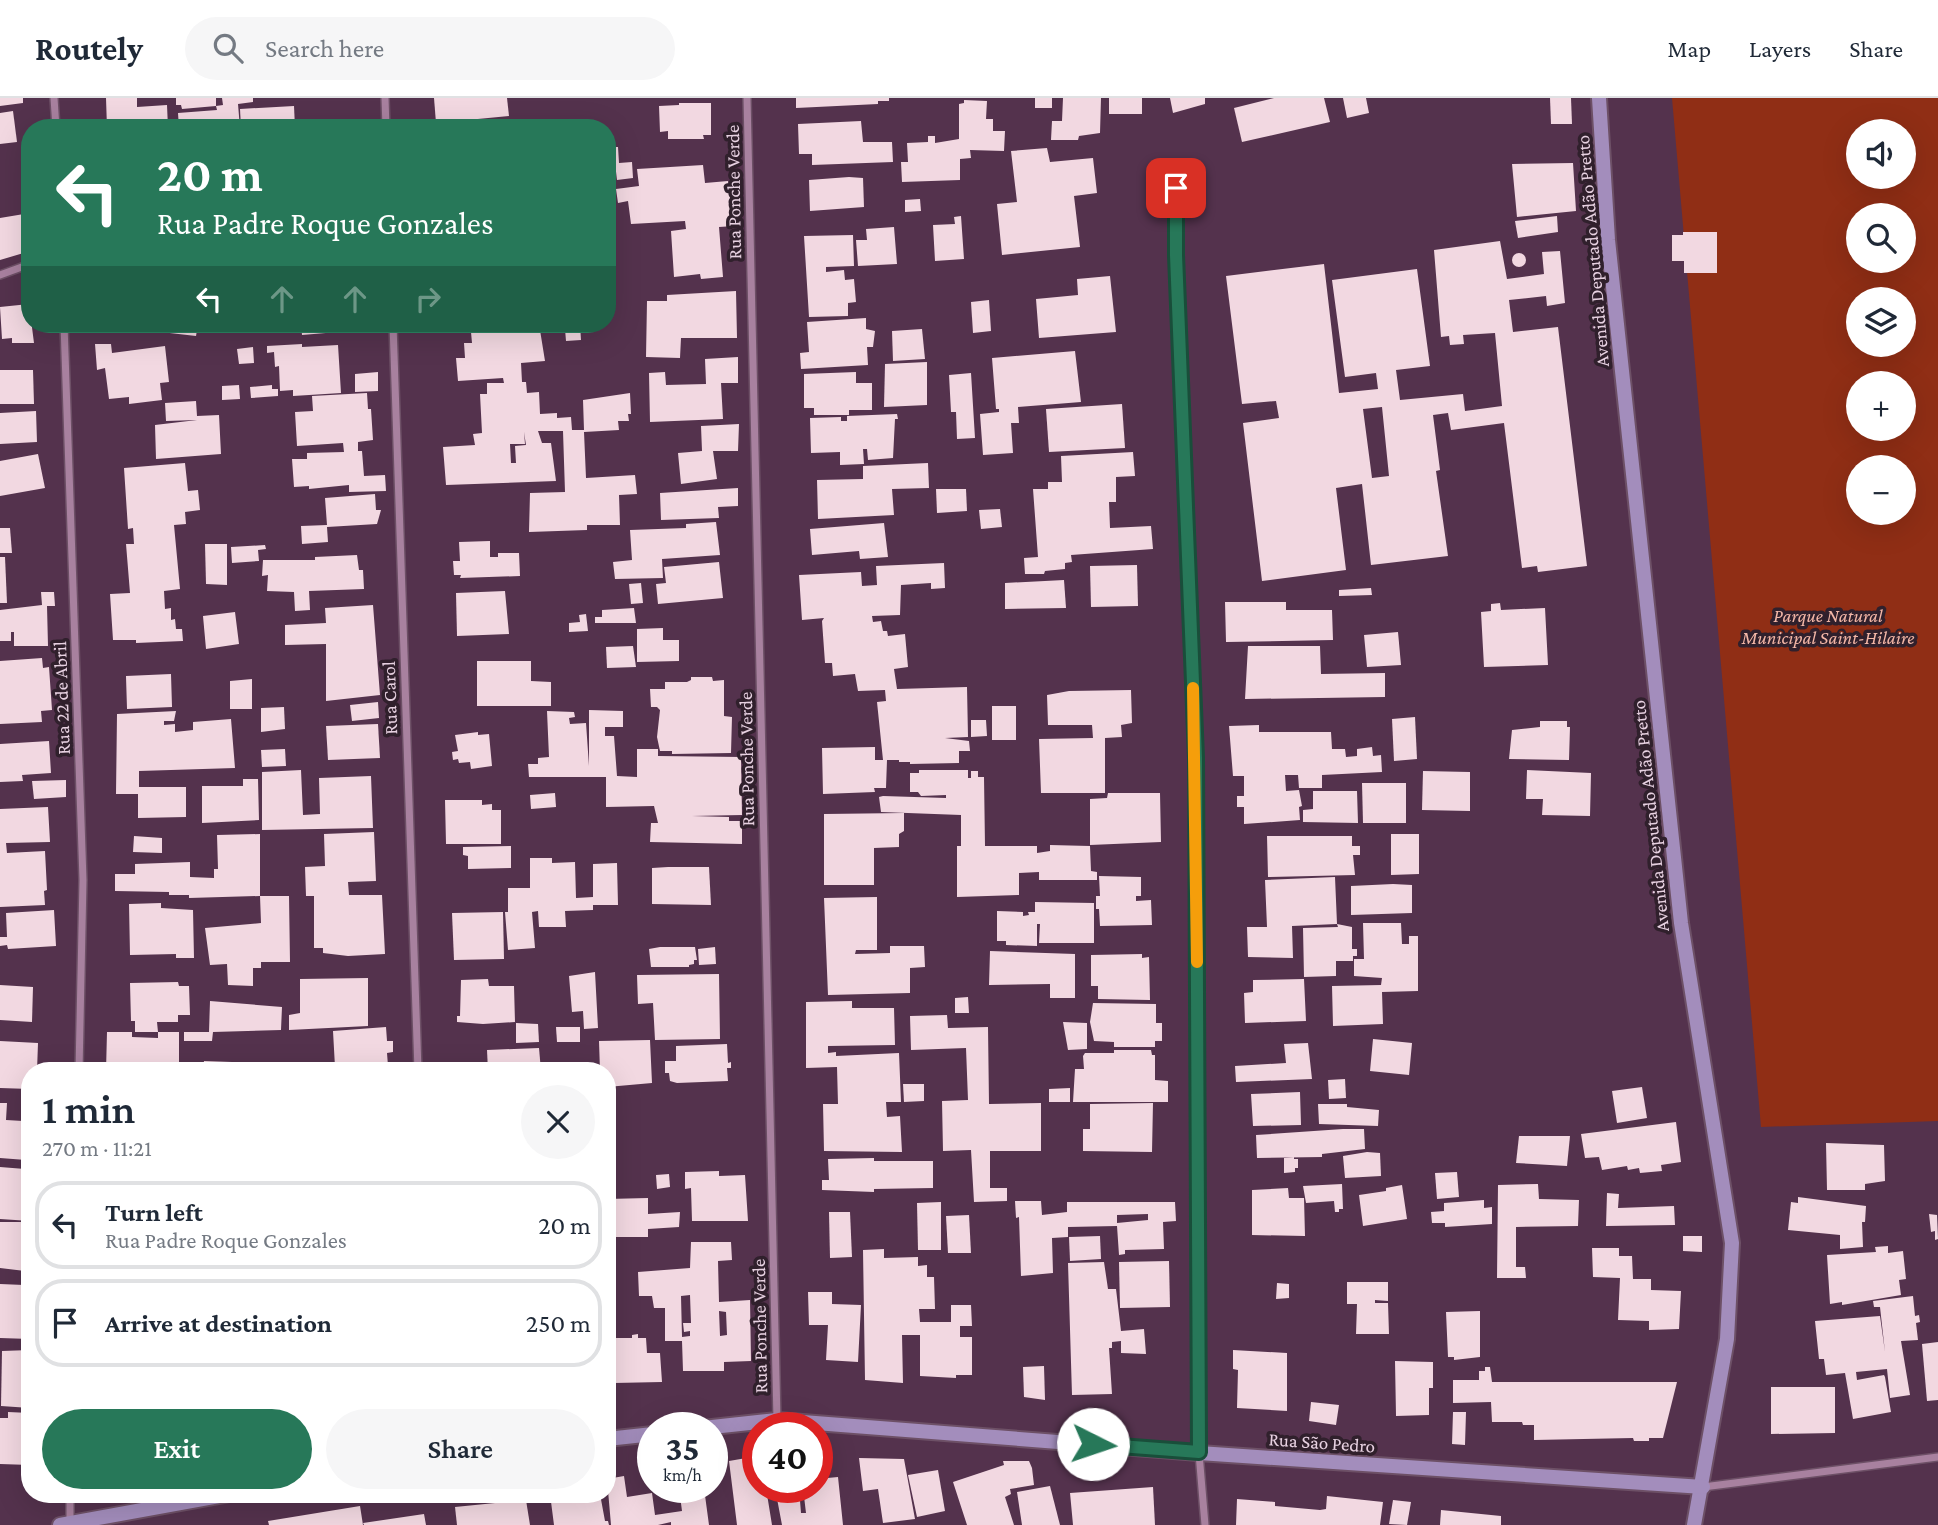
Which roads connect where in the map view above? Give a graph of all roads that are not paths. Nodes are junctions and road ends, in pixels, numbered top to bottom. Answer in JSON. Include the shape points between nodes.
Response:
{"nodes":[{"id":1,"x":54,"y":98,"type":"edge"},
{"id":2,"x":385,"y":98,"type":"edge"},
{"id":3,"x":747,"y":98,"type":"edge"},
{"id":4,"x":1599,"y":98,"type":"edge"},
{"id":5,"x":55,"y":119,"type":"edge"},
{"id":6,"x":386,"y":119,"type":"edge"},
{"id":7,"x":1176,"y":165,"type":"dead end"},
{"id":8,"x":21,"y":267,"type":"edge"},
{"id":9,"x":0,"y":275,"type":"edge"},
{"id":10,"x":64,"y":333,"type":"edge"},
{"id":11,"x":393,"y":333,"type":"edge"},
{"id":12,"x":79,"y":1062,"type":"edge"},
{"id":13,"x":418,"y":1062,"type":"edge"},
{"id":14,"x":777,"y":1412,"type":"edge"},
{"id":15,"x":833,"y":1424,"type":"edge"},
{"id":16,"x":637,"y":1436,"type":"edge"},
{"id":17,"x":616,"y":1438,"type":"edge"},
{"id":18,"x":1199,"y":1452,"type":"junction"},
{"id":19,"x":1938,"y":1457,"type":"edge"},
{"id":20,"x":1703,"y":1487,"type":"junction"},
{"id":21,"x":69,"y":1503,"type":"edge"},
{"id":22,"x":180,"y":1503,"type":"edge"},
{"id":23,"x":65,"y":1524,"type":"edge"},
{"id":24,"x":1205,"y":1525,"type":"edge"},
{"id":25,"x":1694,"y":1525,"type":"edge"}],
"edges":[{"from":1,"to":5,"type":"street"},
{"from":2,"to":6,"type":"street"},
{"from":3,"to":14,"type":"street","name":"Rua Ponche Verde"},
{"from":4,"to":20,"type":"street","name":"Avenida Deputado Adão Pretto","via":[[1608,240],[1681,923],[1732,1243],[1727,1339]]},
{"from":7,"to":18,"type":"street","via":[[1196,758]]},
{"from":8,"to":9,"type":"street"},
{"from":10,"to":12,"type":"street","name":"Rua 22 de Abril","via":[[83,880]]},
{"from":11,"to":13,"type":"street","name":"Rua Carol"},
{"from":15,"to":18,"type":"street","name":"Rua São Pedro"},
{"from":16,"to":17,"type":"street"},
{"from":18,"to":20,"type":"street","name":"Rua São Pedro"},
{"from":18,"to":24,"type":"street"},
{"from":19,"to":20,"type":"street","name":"Rua São Pedro"},
{"from":20,"to":25,"type":"street","name":"Avenida Deputado Adão Pretto"},
{"from":21,"to":23,"type":"street"},
{"from":22,"to":23,"type":"street"}]}
